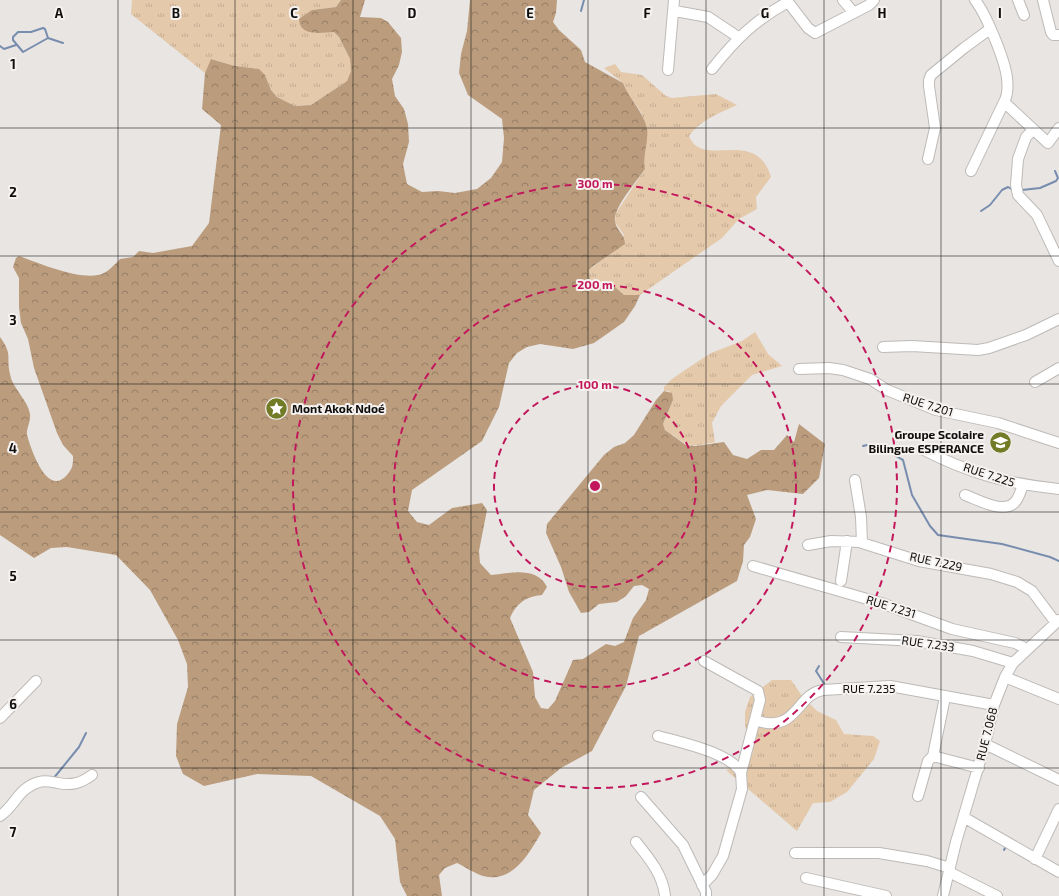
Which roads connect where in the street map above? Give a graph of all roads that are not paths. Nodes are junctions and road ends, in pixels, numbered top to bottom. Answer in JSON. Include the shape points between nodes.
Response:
{"nodes":[{"id":1,"x":674,"y":0,"type":"edge"},
{"id":2,"x":843,"y":0,"type":"edge"},
{"id":3,"x":874,"y":0,"type":"edge"},
{"id":4,"x":974,"y":0,"type":"edge"},
{"id":5,"x":1018,"y":0,"type":"edge"},
{"id":6,"x":1043,"y":0,"type":"edge"},
{"id":7,"x":788,"y":1,"type":"edge"},
{"id":8,"x":675,"y":12,"type":"junction"},
{"id":9,"x":853,"y":12,"type":"junction"},
{"id":10,"x":1024,"y":15,"type":"dead end"},
{"id":11,"x":990,"y":29,"type":"junction"},
{"id":12,"x":1059,"y":35,"type":"edge"},
{"id":13,"x":738,"y":37,"type":"junction"},
{"id":14,"x":712,"y":69,"type":"dead end"},
{"id":15,"x":668,"y":70,"type":"dead end"},
{"id":16,"x":1004,"y":102,"type":"junction"},
{"id":17,"x":1059,"y":128,"type":"edge"},
{"id":18,"x":1033,"y":130,"type":"junction"},
{"id":19,"x":928,"y":159,"type":"dead end"},
{"id":20,"x":971,"y":171,"type":"dead end"},
{"id":21,"x":1059,"y":261,"type":"edge"},
{"id":22,"x":1059,"y":319,"type":"edge"},
{"id":23,"x":882,"y":347,"type":"dead end"},
{"id":24,"x":799,"y":368,"type":"dead end"},
{"id":25,"x":1059,"y":368,"type":"edge"},
{"id":26,"x":1035,"y":382,"type":"dead end"},
{"id":27,"x":1059,"y":443,"type":"edge"},
{"id":28,"x":922,"y":449,"type":"dead end"},
{"id":29,"x":855,"y":480,"type":"dead end"},
{"id":30,"x":1023,"y":485,"type":"junction"},
{"id":31,"x":1059,"y":489,"type":"edge"},
{"id":32,"x":965,"y":495,"type":"dead end"},
{"id":33,"x":847,"y":541,"type":"junction"},
{"id":34,"x":861,"y":542,"type":"junction"},
{"id":35,"x":808,"y":545,"type":"dead end"},
{"id":36,"x":753,"y":566,"type":"dead end"},
{"id":37,"x":841,"y":581,"type":"dead end"},
{"id":38,"x":1057,"y":621,"type":"edge"},
{"id":39,"x":841,"y":637,"type":"dead end"},
{"id":40,"x":1025,"y":652,"type":"junction"},
{"id":41,"x":704,"y":661,"type":"dead end"},
{"id":42,"x":1013,"y":663,"type":"junction"},
{"id":43,"x":1005,"y":677,"type":"junction"},
{"id":44,"x":36,"y":681,"type":"dead end"},
{"id":45,"x":945,"y":696,"type":"junction"},
{"id":46,"x":1059,"y":699,"type":"edge"},
{"id":47,"x":994,"y":706,"type":"junction"},
{"id":48,"x":0,"y":718,"type":"edge"},
{"id":49,"x":755,"y":720,"type":"junction"},
{"id":50,"x":658,"y":736,"type":"dead end"},
{"id":51,"x":985,"y":744,"type":"junction"},
{"id":52,"x":933,"y":756,"type":"junction"},
{"id":53,"x":979,"y":768,"type":"junction"},
{"id":54,"x":741,"y":773,"type":"junction"},
{"id":55,"x":92,"y":775,"type":"dead end"},
{"id":56,"x":1059,"y":780,"type":"edge"},
{"id":57,"x":918,"y":796,"type":"dead end"},
{"id":58,"x":641,"y":797,"type":"dead end"},
{"id":59,"x":1059,"y":809,"type":"edge"},
{"id":60,"x":0,"y":816,"type":"edge"},
{"id":61,"x":965,"y":818,"type":"junction"},
{"id":62,"x":636,"y":842,"type":"dead end"},
{"id":63,"x":795,"y":853,"type":"dead end"},
{"id":64,"x":1035,"y":859,"type":"junction"},
{"id":65,"x":950,"y":870,"type":"junction"},
{"id":66,"x":1059,"y":872,"type":"edge"},
{"id":67,"x":806,"y":878,"type":"dead end"},
{"id":68,"x":702,"y":885,"type":"junction"},
{"id":69,"x":665,"y":896,"type":"edge"},
{"id":70,"x":706,"y":896,"type":"edge"},
{"id":71,"x":886,"y":896,"type":"edge"},
{"id":72,"x":943,"y":896,"type":"edge"},
{"id":73,"x":997,"y":896,"type":"edge"}],
"edges":[{"from":1,"to":8,"type":"street"},
{"from":2,"to":9,"type":"street"},
{"from":3,"to":9,"type":"street"},
{"from":4,"to":11,"type":"street"},
{"from":5,"to":10,"type":"street"},
{"from":6,"to":12,"type":"street","via":[[1051,32],[1053,35]]},
{"from":7,"to":9,"type":"street","via":[[808,28],[815,33]]},
{"from":7,"to":13,"type":"street"},
{"from":8,"to":13,"type":"street","via":[[708,17]]},
{"from":8,"to":15,"type":"street"},
{"from":11,"to":16,"type":"street","via":[[1007,79]]},
{"from":11,"to":19,"type":"street","via":[[928,80],[935,128]]},
{"from":13,"to":14,"type":"street"},
{"from":16,"to":18,"type":"street"},
{"from":16,"to":20,"type":"street"},
{"from":17,"to":18,"type":"street","via":[[1048,143]]},
{"from":18,"to":21,"type":"street","via":[[1026,138],[1018,159],[1016,185],[1018,195],[1037,215]]},
{"from":22,"to":23,"type":"street","via":[[1026,335],[978,350]]},
{"from":24,"to":27,"type":"street","name":"RUE 7.201","via":[[843,370],[870,379],[887,390],[936,410],[998,423]]},
{"from":25,"to":26,"type":"street"},
{"from":28,"to":30,"type":"street","name":"RUE 7.225","via":[[995,479]]},
{"from":29,"to":34,"type":"street","via":[[861,517]]},
{"from":30,"to":31,"type":"street","name":"RUE 7.225"},
{"from":30,"to":32,"type":"street","via":[[1015,502],[1008,507],[998,507]]},
{"from":33,"to":34,"type":"street","name":"RUE 7.229"},
{"from":33,"to":35,"type":"street","name":"RUE 7.229","via":[[831,540]]},
{"from":33,"to":37,"type":"street"},
{"from":34,"to":38,"type":"street","name":"RUE 7.229","via":[[919,561],[991,574],[1017,582],[1032,591]]},
{"from":36,"to":40,"type":"street","name":"RUE 7.231","via":[[881,603],[952,628],[1015,643],[1024,647]]},
{"from":38,"to":40,"type":"street","name":"RUE 7.068"},
{"from":39,"to":42,"type":"street","name":"RUE 7.233","via":[[917,641],[973,651]]},
{"from":40,"to":42,"type":"street","name":"RUE 7.068"},
{"from":41,"to":49,"type":"street","via":[[759,692],[760,700]]},
{"from":42,"to":43,"type":"street","name":"RUE 7.068"},
{"from":43,"to":46,"type":"street"},
{"from":43,"to":47,"type":"street","name":"RUE 7.068"},
{"from":44,"to":48,"type":"street"},
{"from":45,"to":47,"type":"street","name":"RUE 7.235"},
{"from":45,"to":49,"type":"street","name":"RUE 7.235","via":[[890,686],[823,690],[816,691],[780,723],[768,724]]},
{"from":45,"to":52,"type":"street"},
{"from":47,"to":51,"type":"street","name":"RUE 7.068"},
{"from":49,"to":54,"type":"street"},
{"from":50,"to":54,"type":"street","via":[[721,756],[736,764]]},
{"from":51,"to":53,"type":"street","name":"RUE 7.068"},
{"from":51,"to":56,"type":"street"},
{"from":52,"to":53,"type":"street"},
{"from":52,"to":57,"type":"street","via":[[928,761]]},
{"from":53,"to":61,"type":"street","name":"RUE 7.068"},
{"from":54,"to":68,"type":"street","via":[[742,789],[723,856],[712,875]]},
{"from":55,"to":60,"type":"street","via":[[72,785],[46,780],[30,786],[20,792]]},
{"from":58,"to":68,"type":"street","via":[[683,845]]},
{"from":59,"to":64,"type":"street"},
{"from":61,"to":64,"type":"street"},
{"from":61,"to":65,"type":"street","name":"RUE 7.068"},
{"from":62,"to":69,"type":"street","via":[[663,882]]},
{"from":63,"to":65,"type":"street","via":[[879,853],[927,861]]},
{"from":64,"to":66,"type":"street"},
{"from":65,"to":72,"type":"street","name":"RUE 7.068"},
{"from":65,"to":73,"type":"street"},
{"from":67,"to":71,"type":"street"},
{"from":68,"to":70,"type":"street"}]}
